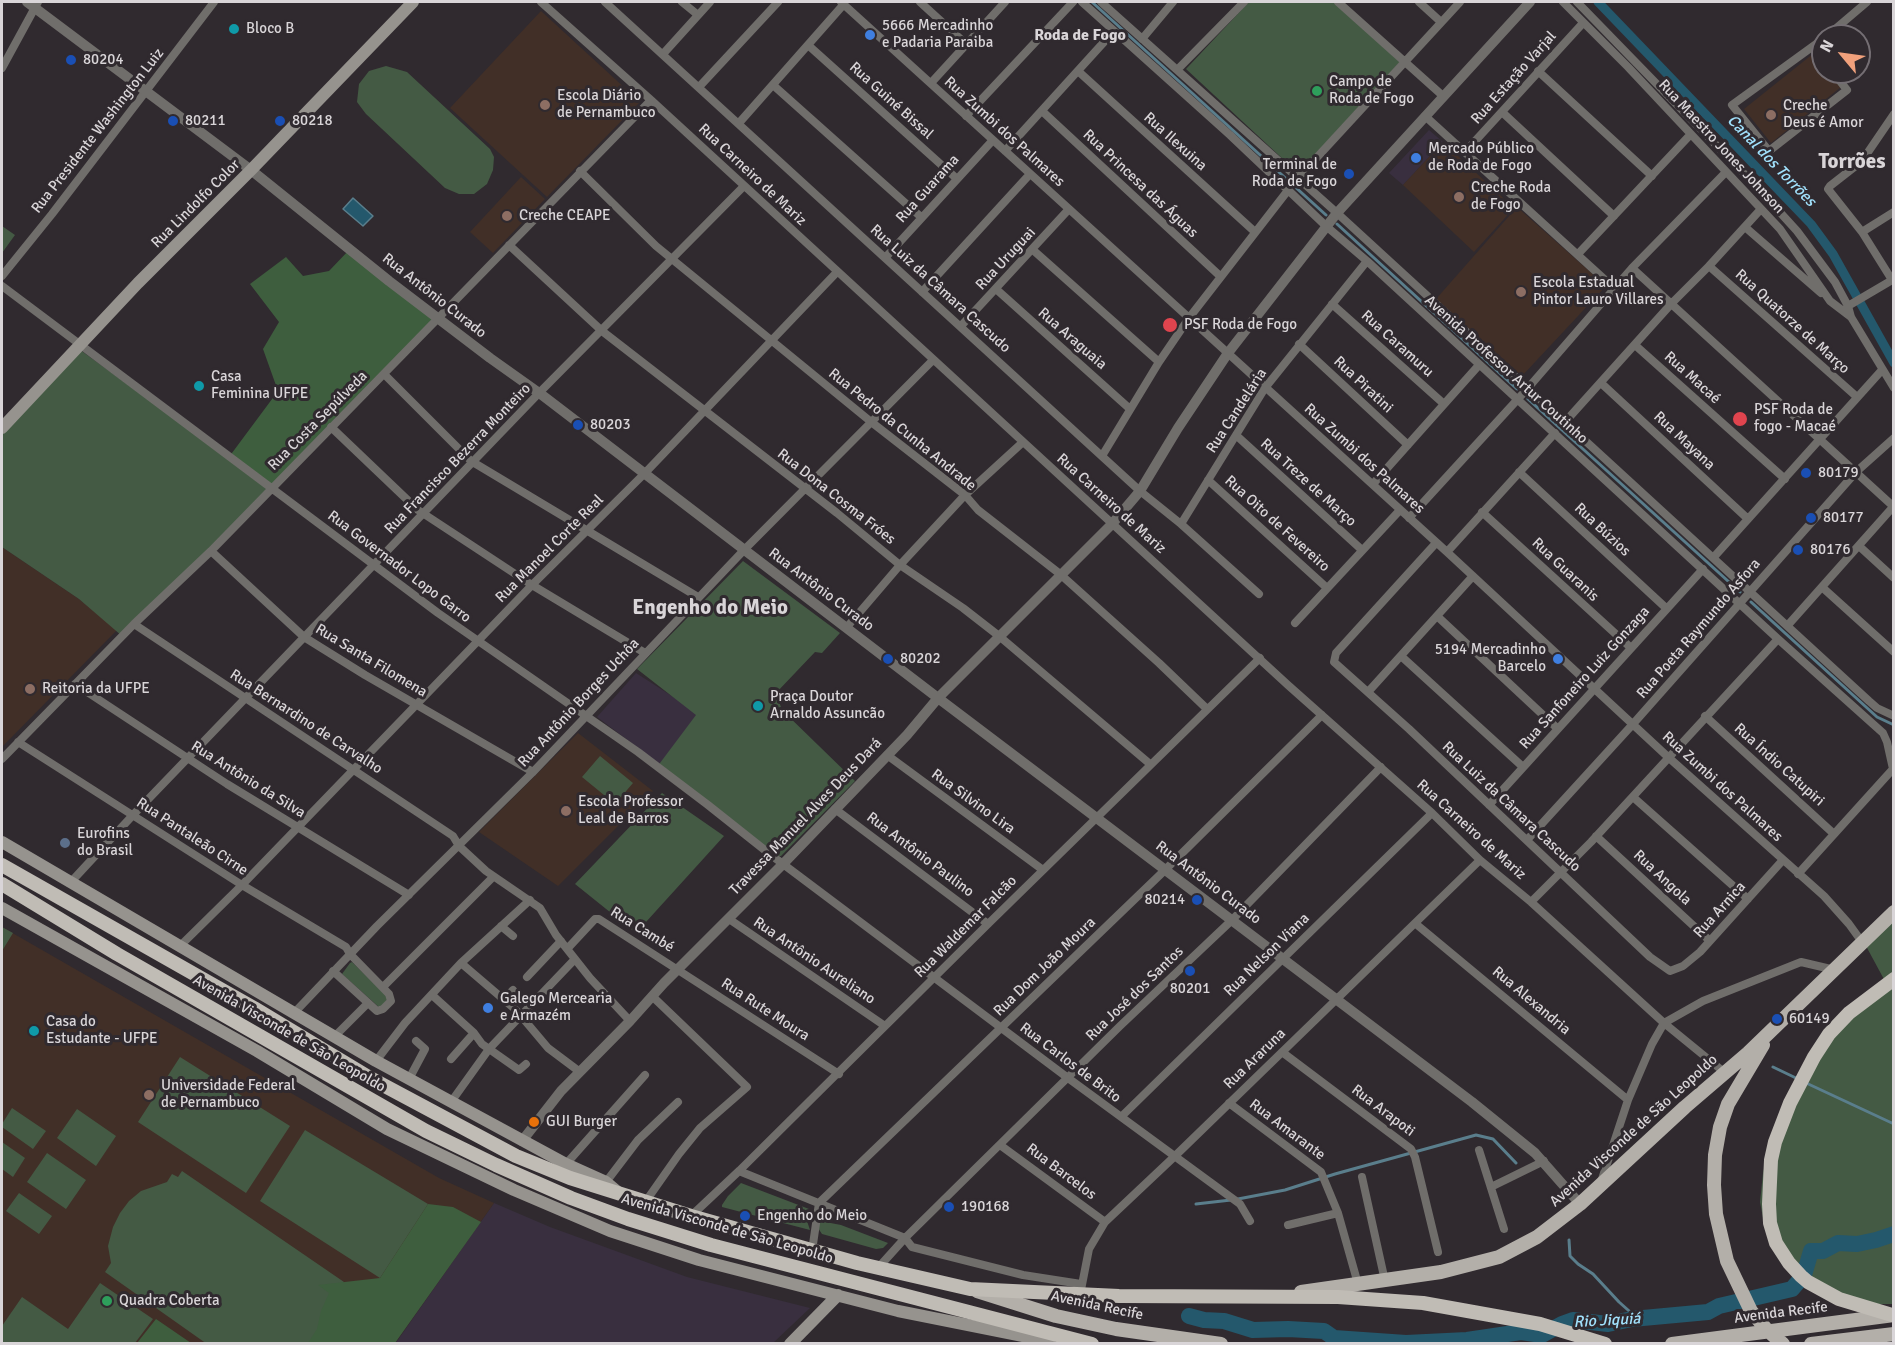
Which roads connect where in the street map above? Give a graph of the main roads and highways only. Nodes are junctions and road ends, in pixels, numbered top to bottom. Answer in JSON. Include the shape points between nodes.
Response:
{"nodes":[{"id":1,"x":412,"y":2,"type":"edge"},
{"id":2,"x":2,"y":428,"type":"edge"},
{"id":3,"x":2,"y":842,"type":"edge"},
{"id":4,"x":2,"y":865,"type":"edge"},
{"id":5,"x":2,"y":884,"type":"edge"},
{"id":6,"x":2,"y":908,"type":"edge"},
{"id":7,"x":1893,"y":912,"type":"edge"},
{"id":8,"x":1893,"y":979,"type":"edge"},
{"id":9,"x":1774,"y":1028,"type":"junction"},
{"id":10,"x":619,"y":1193,"type":"junction"},
{"id":11,"x":970,"y":1289,"type":"junction"},
{"id":12,"x":838,"y":1295,"type":"junction"},
{"id":13,"x":1277,"y":1296,"type":"junction"},
{"id":14,"x":1893,"y":1315,"type":"edge"},
{"id":15,"x":1893,"y":1334,"type":"edge"},
{"id":16,"x":1061,"y":1335,"type":"junction"},
{"id":17,"x":790,"y":1344,"type":"edge"},
{"id":18,"x":1092,"y":1344,"type":"edge"},
{"id":19,"x":1221,"y":1344,"type":"edge"},
{"id":20,"x":1605,"y":1344,"type":"edge"},
{"id":21,"x":1672,"y":1344,"type":"edge"},
{"id":22,"x":1783,"y":1344,"type":"edge"},
{"id":23,"x":1811,"y":1344,"type":"edge"}],
"edges":[{"from":1,"to":2,"type":"main road","name":"Rua Lindolfo Color"},
{"from":3,"to":10,"type":"main road","name":"Avenida Visconde de São Leopoldo","via":[[376,1061],[606,1182]]},
{"from":4,"to":10,"type":"highway","name":"Avenida Visconde de São Leopoldo","via":[[468,1131],[547,1169]]},
{"from":5,"to":16,"type":"highway","name":"Avenida Visconde de São Leopoldo","via":[[426,1131],[571,1198],[711,1245]]},
{"from":6,"to":12,"type":"main road","name":"Avenida Visconde de São Leopoldo","via":[[387,1129],[514,1190],[645,1243]]},
{"from":7,"to":9,"type":"main road","name":"Avenida Visconde de São Leopoldo"},
{"from":8,"to":14,"type":"highway","via":[[1866,998],[1829,1034],[1806,1070],[1779,1129],[1771,1160],[1769,1204],[1773,1234],[1801,1276],[1829,1295]]},
{"from":9,"to":13,"type":"main road","name":"Avenida Visconde de São Leopoldo","via":[[1580,1204],[1537,1237],[1499,1257],[1441,1272]]},
{"from":9,"to":22,"type":"main road","via":[[1728,1104],[1720,1126],[1714,1185],[1727,1262],[1751,1311]]},
{"from":10,"to":11,"type":"highway","name":"Avenida Visconde de São Leopoldo","via":[[812,1251]]},
{"from":11,"to":13,"type":"highway","name":"Avenida Visconde de São Leopoldo"},
{"from":11,"to":19,"type":"main road","name":"Avenida Recife","via":[[1056,1316]]},
{"from":12,"to":16,"type":"main road","name":"Avenida Visconde de São Leopoldo","via":[[1028,1337]]},
{"from":12,"to":17,"type":"main road"},
{"from":13,"to":20,"type":"highway","name":"Avenida Visconde de São Leopoldo","via":[[1423,1303],[1540,1324]]},
{"from":14,"to":21,"type":"main road","name":"Avenida Recife"},
{"from":15,"to":23,"type":"main road"},
{"from":16,"to":18,"type":"highway","name":"Avenida Visconde de São Leopoldo"}]}
